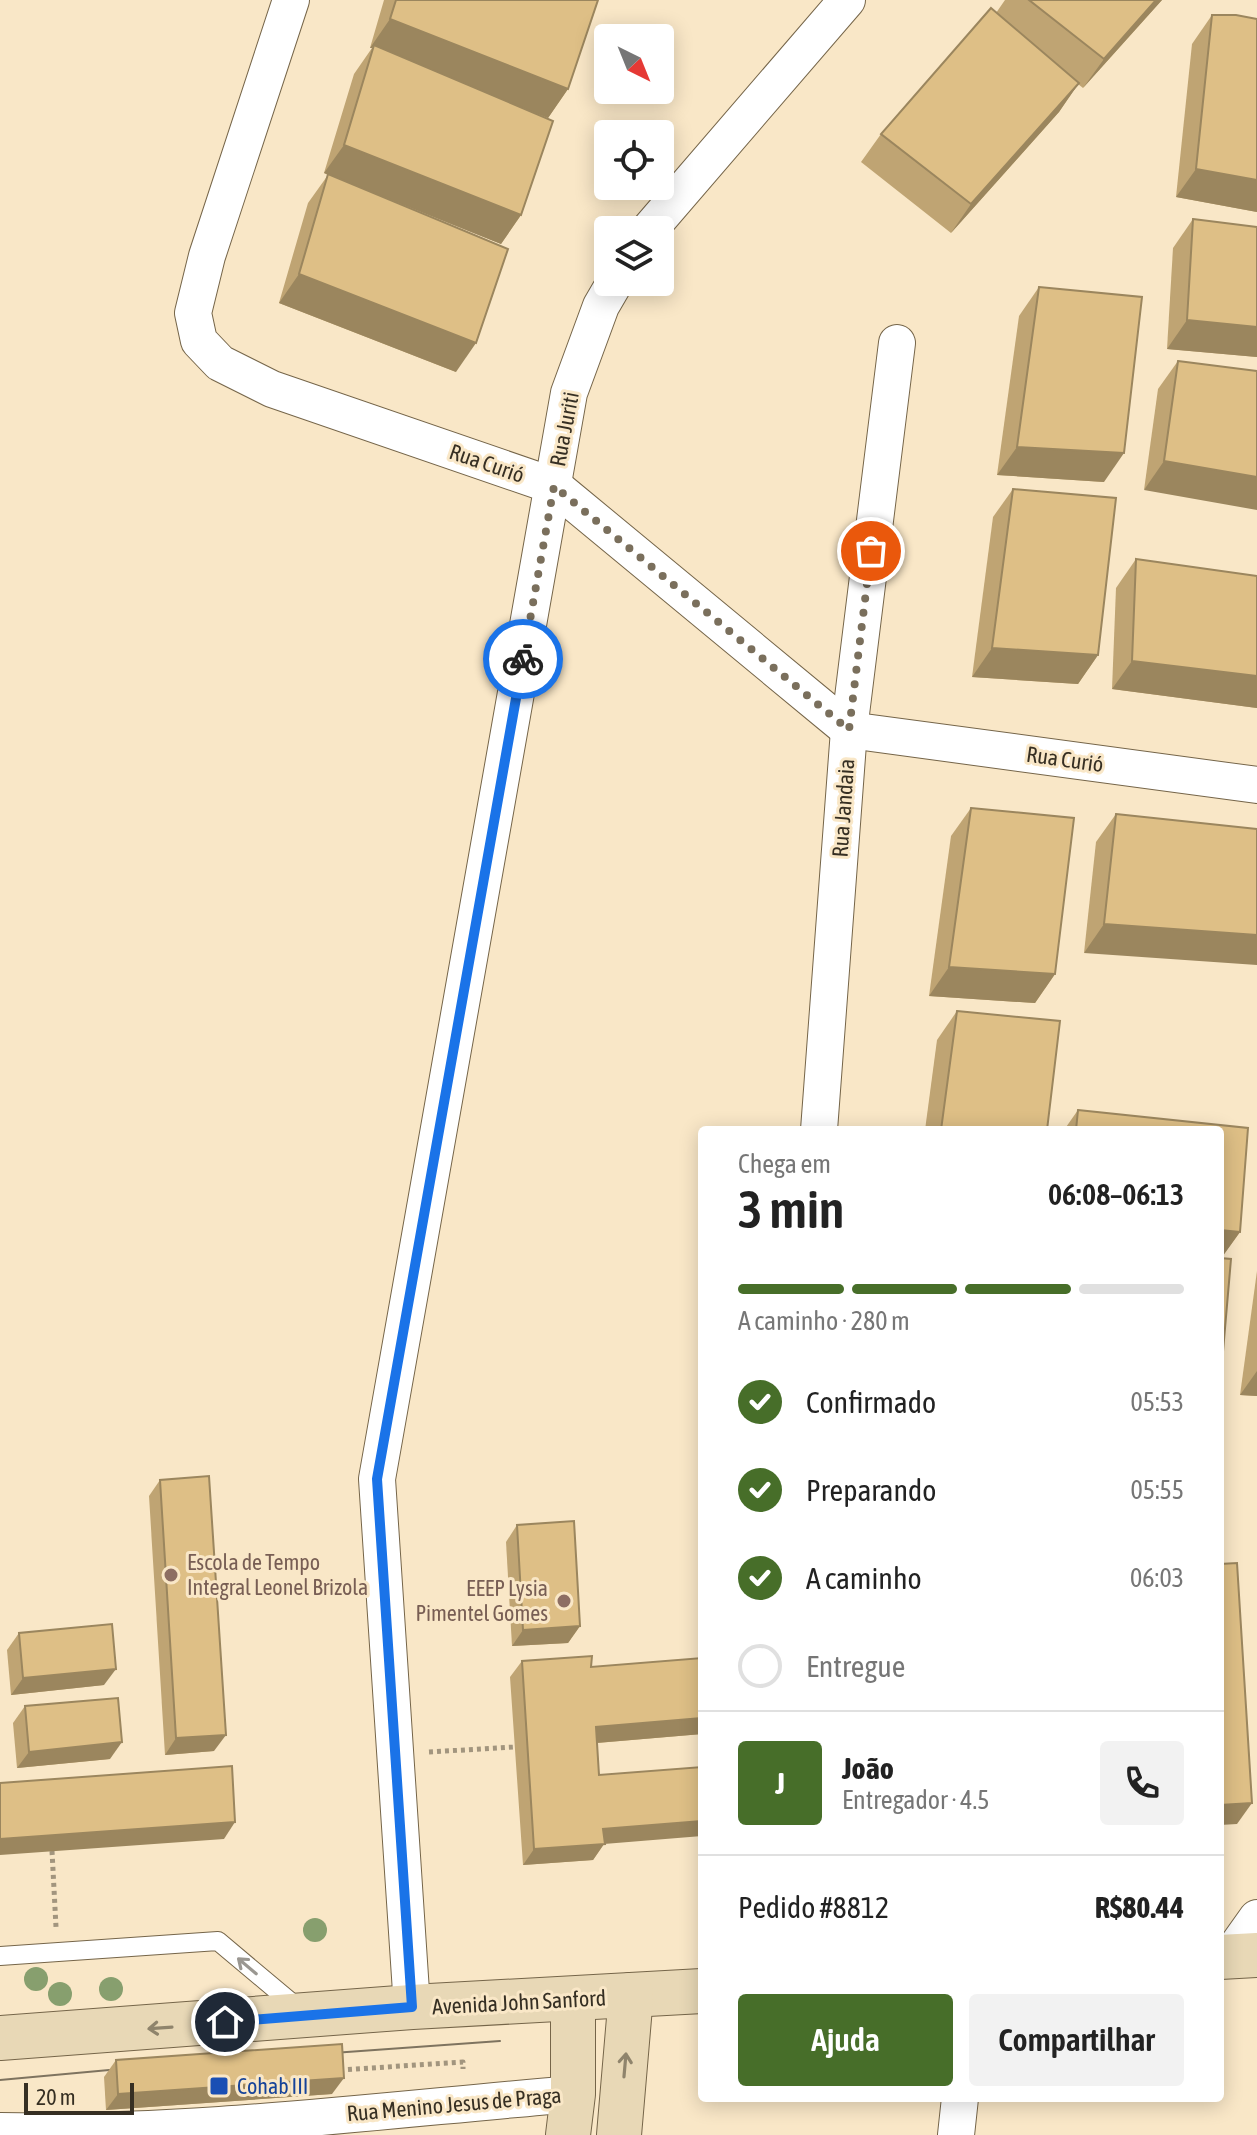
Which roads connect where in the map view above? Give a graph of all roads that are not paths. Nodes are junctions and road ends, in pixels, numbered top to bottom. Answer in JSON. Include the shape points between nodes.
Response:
{"nodes":[{"id":1,"x":291,"y":0,"type":"edge"},
{"id":2,"x":847,"y":0,"type":"edge"},
{"id":3,"x":661,"y":216,"type":"edge"},
{"id":4,"x":607,"y":296,"type":"edge"},
{"id":5,"x":897,"y":343,"type":"dead end"},
{"id":6,"x":554,"y":486,"type":"junction"},
{"id":7,"x":849,"y":730,"type":"junction"},
{"id":8,"x":1257,"y":785,"type":"edge"},
{"id":9,"x":819,"y":1126,"type":"edge"},
{"id":10,"x":1257,"y":1918,"type":"edge"},
{"id":11,"x":0,"y":1956,"type":"edge"},
{"id":12,"x":1236,"y":1956,"type":"edge"},
{"id":13,"x":698,"y":1991,"type":"edge"},
{"id":14,"x":631,"y":1995,"type":"junction"},
{"id":15,"x":573,"y":2000,"type":"junction"},
{"id":16,"x":412,"y":2007,"type":"junction"},
{"id":17,"x":307,"y":2016,"type":"junction"},
{"id":18,"x":0,"y":2038,"type":"edge"},
{"id":19,"x":960,"y":2102,"type":"edge"},
{"id":20,"x":570,"y":2115,"type":"edge"},
{"id":21,"x":0,"y":2131,"type":"edge"},
{"id":22,"x":184,"y":2131,"type":"edge"},
{"id":23,"x":619,"y":2135,"type":"edge"},
{"id":24,"x":956,"y":2135,"type":"edge"}],
"edges":[{"from":1,"to":6,"type":"street","name":"Rua Curió","via":[[207,256],[193,313],[199,341],[220,363],[272,389]]},
{"from":2,"to":3,"type":"street"},
{"from":4,"to":6,"type":"street","name":"Rua Juriti","via":[[569,393]]},
{"from":5,"to":7,"type":"street","name":"Rua Jandaia"},
{"from":6,"to":7,"type":"street","name":"Rua Curió"},
{"from":6,"to":16,"type":"street","name":"Rua Juriti","via":[[377,1479]]},
{"from":7,"to":8,"type":"street","name":"Rua Curió"},
{"from":7,"to":9,"type":"street","name":"Rua Jandaia"},
{"from":10,"to":12,"type":"street"},
{"from":17,"to":11,"type":"lane","one_way":true,"via":[[218,1941]]},
{"from":13,"to":14,"type":"main road","name":"Avenida John Sanford"},
{"from":14,"to":15,"type":"main road","name":"Avenida John Sanford"},
{"from":23,"to":14,"type":"main road","one_way":true},
{"from":15,"to":16,"type":"main road","name":"Avenida John Sanford"},
{"from":15,"to":20,"type":"main road"},
{"from":16,"to":17,"type":"main road","name":"Avenida John Sanford"},
{"from":17,"to":18,"type":"main road","name":"Avenida John Sanford","one_way":true},
{"from":19,"to":24,"type":"street"},
{"from":20,"to":22,"type":"street","name":"Rua Menino Jesus de Praga"},
{"from":21,"to":22,"type":"street","name":"Rua Menino Jesus de Praga"}]}
